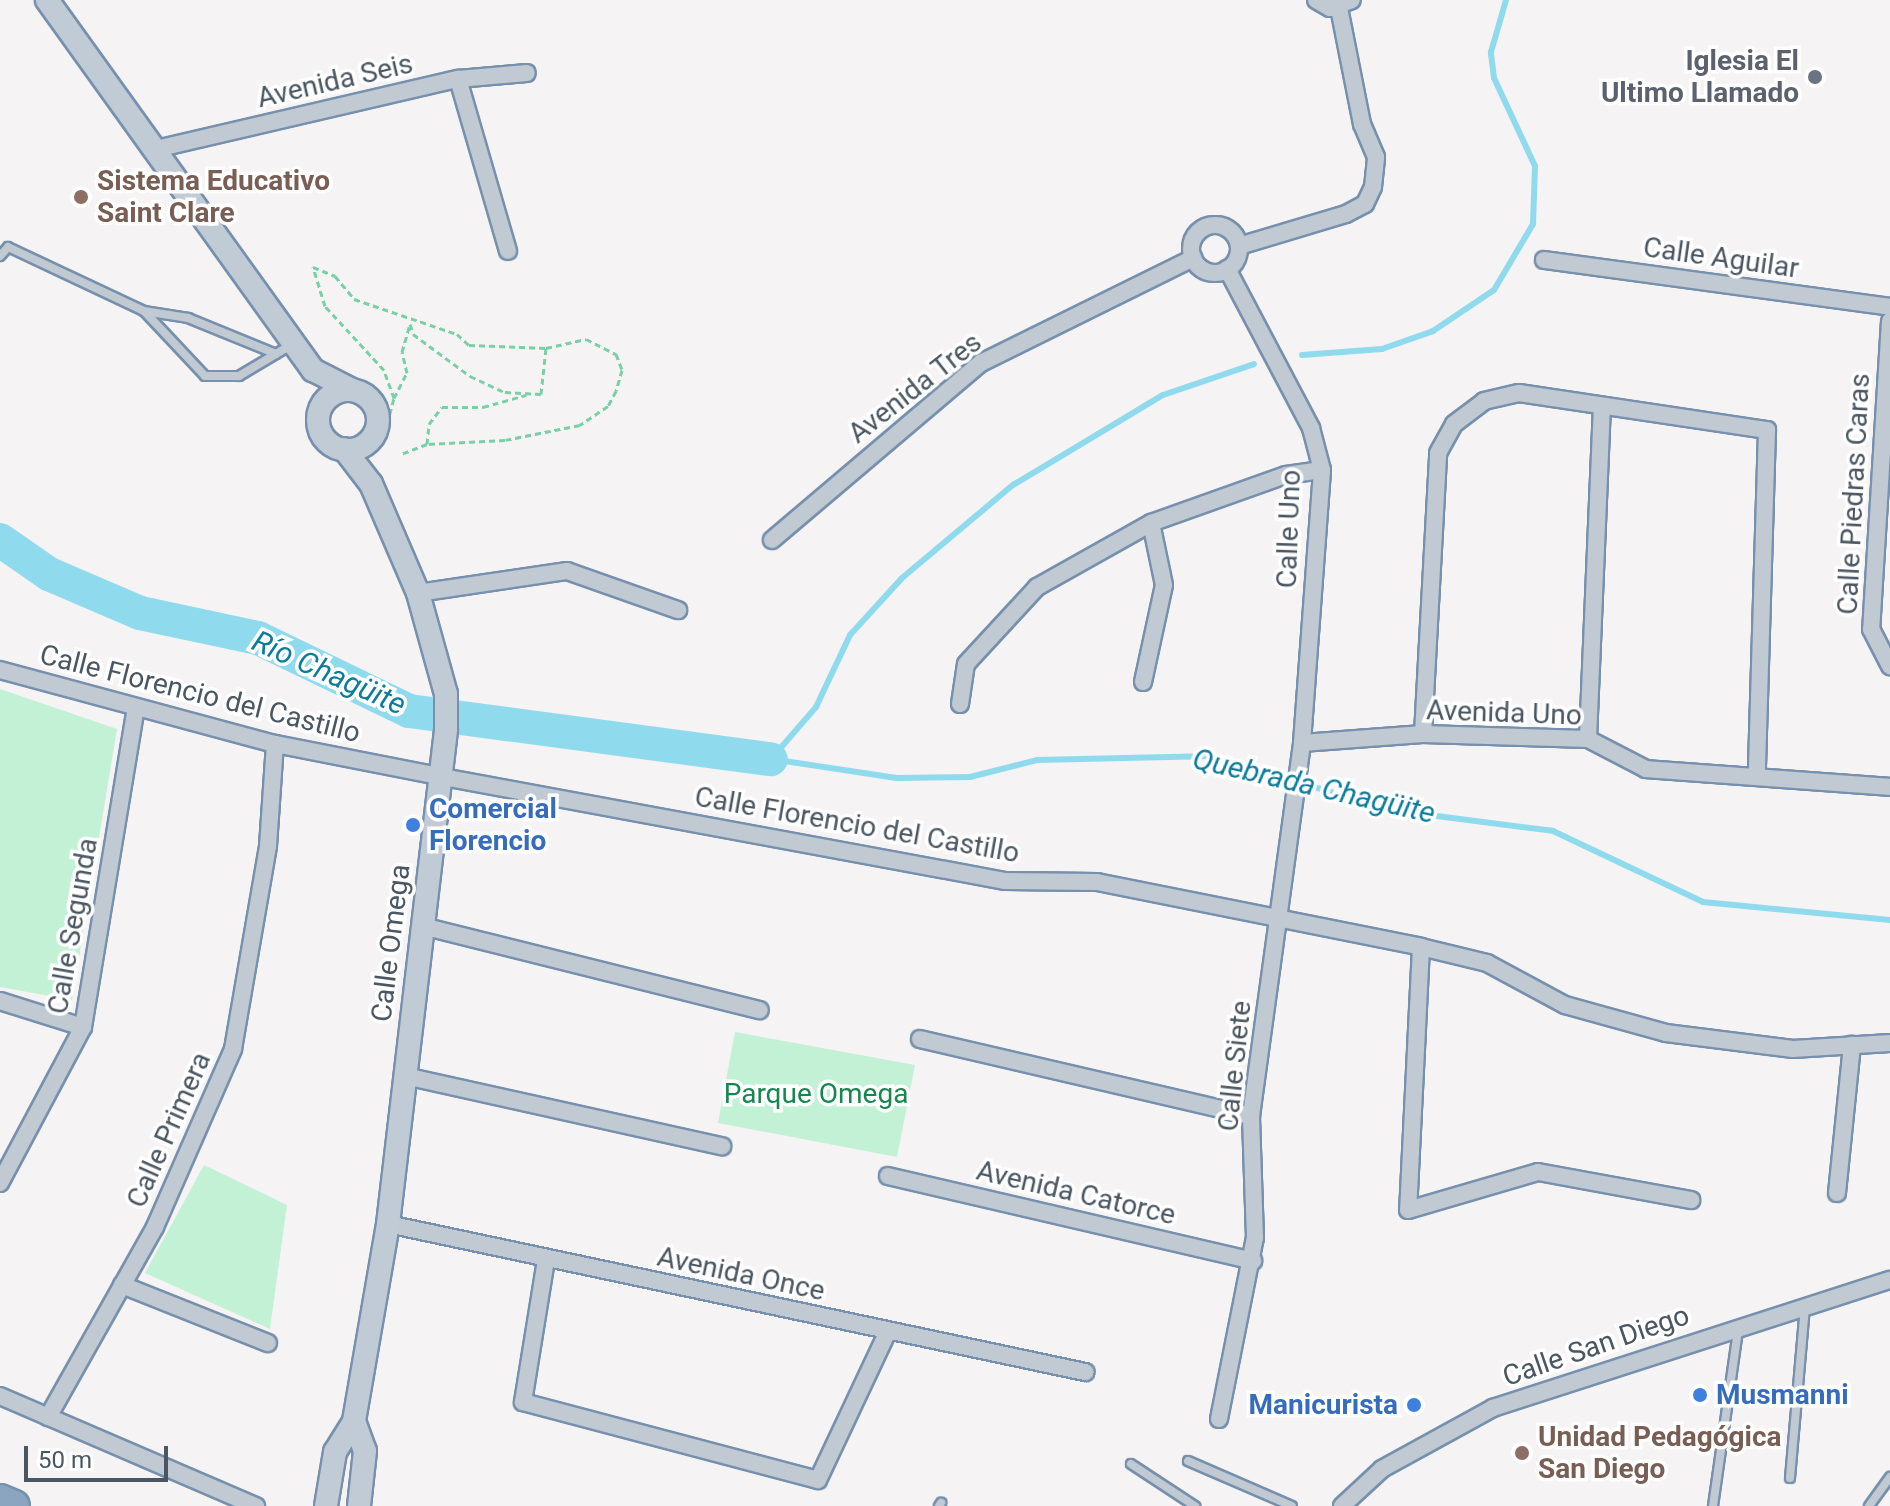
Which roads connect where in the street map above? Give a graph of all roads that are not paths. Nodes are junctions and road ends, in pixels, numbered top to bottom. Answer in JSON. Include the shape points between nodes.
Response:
{"nodes":[{"id":1,"x":47,"y":0,"type":"edge"},
{"id":2,"x":1316,"y":0,"type":"edge"},
{"id":3,"x":1345,"y":4,"type":"edge"},
{"id":4,"x":527,"y":73,"type":"dead end"},
{"id":5,"x":458,"y":79,"type":"junction"},
{"id":6,"x":156,"y":149,"type":"junction"},
{"id":7,"x":1239,"y":246,"type":"junction"},
{"id":8,"x":508,"y":251,"type":"dead end"},
{"id":9,"x":0,"y":256,"type":"edge"},
{"id":10,"x":1193,"y":258,"type":"junction"},
{"id":11,"x":1544,"y":260,"type":"dead end"},
{"id":12,"x":1227,"y":269,"type":"junction"},
{"id":13,"x":1890,"y":307,"type":"edge"},
{"id":14,"x":144,"y":311,"type":"junction"},
{"id":15,"x":1890,"y":321,"type":"edge"},
{"id":16,"x":284,"y":349,"type":"junction"},
{"id":17,"x":313,"y":370,"type":"junction"},
{"id":18,"x":352,"y":390,"type":"junction"},
{"id":19,"x":1602,"y":406,"type":"junction"},
{"id":20,"x":321,"y":407,"type":"junction"},
{"id":21,"x":1887,"y":421,"type":"edge"},
{"id":22,"x":380,"y":431,"type":"junction"},
{"id":23,"x":344,"y":449,"type":"junction"},
{"id":24,"x":1322,"y":470,"type":"junction"},
{"id":25,"x":371,"y":484,"type":"junction"},
{"id":26,"x":1151,"y":523,"type":"junction"},
{"id":27,"x":772,"y":540,"type":"dead end"},
{"id":28,"x":418,"y":593,"type":"junction"},
{"id":29,"x":678,"y":610,"type":"dead end"},
{"id":30,"x":1890,"y":666,"type":"edge"},
{"id":31,"x":0,"y":670,"type":"edge"},
{"id":32,"x":1143,"y":682,"type":"dead end"},
{"id":33,"x":960,"y":704,"type":"dead end"},
{"id":34,"x":136,"y":708,"type":"junction"},
{"id":35,"x":1423,"y":734,"type":"junction"},
{"id":36,"x":1588,"y":739,"type":"junction"},
{"id":37,"x":1302,"y":743,"type":"junction"},
{"id":38,"x":275,"y":744,"type":"junction"},
{"id":39,"x":1299,"y":763,"type":"joint"},
{"id":40,"x":1757,"y":776,"type":"junction"},
{"id":41,"x":443,"y":777,"type":"junction"},
{"id":42,"x":1890,"y":787,"type":"edge"},
{"id":43,"x":1279,"y":922,"type":"junction"},
{"id":44,"x":422,"y":926,"type":"junction"},
{"id":45,"x":1421,"y":947,"type":"junction"},
{"id":46,"x":0,"y":1001,"type":"edge"},
{"id":47,"x":760,"y":1010,"type":"dead end"},
{"id":48,"x":83,"y":1027,"type":"junction"},
{"id":49,"x":920,"y":1039,"type":"dead end"},
{"id":50,"x":1890,"y":1043,"type":"edge"},
{"id":51,"x":1852,"y":1045,"type":"junction"},
{"id":52,"x":405,"y":1076,"type":"junction"},
{"id":53,"x":1251,"y":1116,"type":"junction"},
{"id":54,"x":722,"y":1146,"type":"dead end"},
{"id":55,"x":888,"y":1176,"type":"dead end"},
{"id":56,"x":0,"y":1183,"type":"edge"},
{"id":57,"x":1837,"y":1193,"type":"dead end"},
{"id":58,"x":1691,"y":1200,"type":"dead end"},
{"id":59,"x":388,"y":1224,"type":"junction"},
{"id":60,"x":546,"y":1260,"type":"junction"},
{"id":61,"x":1253,"y":1261,"type":"junction"},
{"id":62,"x":1890,"y":1280,"type":"edge"},
{"id":63,"x":122,"y":1285,"type":"junction"},
{"id":64,"x":1805,"y":1305,"type":"junction"},
{"id":65,"x":1738,"y":1325,"type":"junction"},
{"id":66,"x":888,"y":1331,"type":"junction"},
{"id":67,"x":268,"y":1343,"type":"dead end"},
{"id":68,"x":1085,"y":1372,"type":"dead end"},
{"id":69,"x":0,"y":1396,"type":"edge"},
{"id":70,"x":48,"y":1417,"type":"junction"},
{"id":71,"x":1219,"y":1419,"type":"dead end"},
{"id":72,"x":354,"y":1421,"type":"junction"},
{"id":73,"x":1188,"y":1461,"type":"dead end"},
{"id":74,"x":1131,"y":1464,"type":"dead end"},
{"id":75,"x":1890,"y":1477,"type":"edge"},
{"id":76,"x":1790,"y":1478,"type":"dead end"},
{"id":77,"x":0,"y":1500,"type":"edge"},
{"id":78,"x":14,"y":1506,"type":"edge"},
{"id":79,"x":256,"y":1506,"type":"edge"},
{"id":80,"x":326,"y":1506,"type":"edge"},
{"id":81,"x":359,"y":1506,"type":"edge"},
{"id":82,"x":1195,"y":1506,"type":"edge"},
{"id":83,"x":1292,"y":1506,"type":"edge"},
{"id":84,"x":1342,"y":1506,"type":"edge"},
{"id":85,"x":1713,"y":1506,"type":"edge"},
{"id":86,"x":1869,"y":1506,"type":"edge"}],
"edges":[{"from":1,"to":6,"type":"street"},
{"from":2,"to":3,"type":"street"},
{"from":3,"to":7,"type":"street","via":[[1362,124],[1376,157],[1365,204]]},
{"from":4,"to":5,"type":"street","name":"Avenida Seis"},
{"from":5,"to":6,"type":"street","name":"Avenida Seis"},
{"from":5,"to":8,"type":"street"},
{"from":6,"to":16,"type":"street"},
{"from":7,"to":10,"type":"street","via":[[1230,231],[1214,225],[1193,240]]},
{"from":7,"to":12,"type":"street"},
{"from":9,"to":14,"type":"lane","via":[[8,247]]},
{"from":10,"to":12,"type":"street","via":[[1211,272]]},
{"from":10,"to":27,"type":"street","name":"Avenida Tres","via":[[981,363]]},
{"from":11,"to":13,"type":"street","name":"Calle Aguilar"},
{"from":12,"to":24,"type":"street","name":"Calle Uno","via":[[1311,428]]},
{"from":14,"to":16,"type":"lane","via":[[188,318]]},
{"from":14,"to":16,"type":"lane","via":[[205,376],[239,376]]},
{"from":15,"to":21,"type":"street","name":"Calle Piedras Caras"},
{"from":16,"to":17,"type":"street"},
{"from":17,"to":18,"type":"street"},
{"from":17,"to":20,"type":"street"},
{"from":18,"to":20,"type":"street","via":[[333,393]]},
{"from":18,"to":22,"type":"street","via":[[375,408]]},
{"from":19,"to":35,"type":"street","via":[[1519,393],[1468,413],[1438,453]]},
{"from":19,"to":36,"type":"street"},
{"from":19,"to":40,"type":"street","via":[[1767,430]]},
{"from":20,"to":23,"type":"street","via":[[325,439]]},
{"from":21,"to":30,"type":"street","name":"Calle Piedras Caras","via":[[1871,629]]},
{"from":22,"to":23,"type":"street"},
{"from":22,"to":25,"type":"street","name":"Calle Omega"},
{"from":23,"to":25,"type":"street","name":"Calle Omega"},
{"from":24,"to":26,"type":"street","via":[[1286,475]]},
{"from":24,"to":37,"type":"street","name":"Calle Uno"},
{"from":25,"to":28,"type":"street","name":"Calle Omega"},
{"from":26,"to":32,"type":"street","via":[[1164,585]]},
{"from":26,"to":33,"type":"street","via":[[1037,587],[966,664]]},
{"from":28,"to":29,"type":"street","via":[[567,571]]},
{"from":28,"to":41,"type":"street","name":"Calle Omega","via":[[446,694]]},
{"from":31,"to":34,"type":"street","name":"Calle Florencio del Castillo"},
{"from":34,"to":38,"type":"street","name":"Calle Florencio del Castillo"},
{"from":34,"to":48,"type":"street","name":"Calle Segunda"},
{"from":35,"to":36,"type":"street","name":"Avenida Uno"},
{"from":35,"to":37,"type":"street","name":"Avenida Uno"},
{"from":36,"to":40,"type":"street","name":"Avenida Uno","via":[[1646,769]]},
{"from":37,"to":39,"type":"street","name":"Calle Uno"},
{"from":38,"to":41,"type":"street","name":"Calle Florencio del Castillo"},
{"from":38,"to":63,"type":"street","name":"Calle Primera","via":[[268,846],[233,1049],[212,1107]]},
{"from":39,"to":43,"type":"street","name":"Calle Siete"},
{"from":40,"to":42,"type":"street","name":"Avenida Uno"},
{"from":41,"to":43,"type":"street","name":"Calle Florencio del Castillo","via":[[1005,881],[1097,882]]},
{"from":41,"to":44,"type":"street","name":"Calle Omega"},
{"from":43,"to":45,"type":"street","name":"Calle Florencio del Castillo"},
{"from":43,"to":53,"type":"street","name":"Calle Siete"},
{"from":44,"to":47,"type":"street"},
{"from":44,"to":52,"type":"street","name":"Calle Omega"},
{"from":45,"to":51,"type":"street","name":"Calle Florencio del Castillo","via":[[1487,963],[1565,1005],[1666,1033],[1793,1049]]},
{"from":45,"to":58,"type":"street","via":[[1408,1210],[1538,1172]]},
{"from":46,"to":48,"type":"street"},
{"from":48,"to":56,"type":"street","name":"Calle Segunda"},
{"from":49,"to":53,"type":"street"},
{"from":50,"to":51,"type":"street","name":"Calle Florencio del Castillo"},
{"from":51,"to":57,"type":"street"},
{"from":52,"to":54,"type":"street"},
{"from":52,"to":59,"type":"street","name":"Calle Omega"},
{"from":53,"to":61,"type":"street","name":"Calle Siete"},
{"from":55,"to":61,"type":"street","name":"Avenida Catorce"},
{"from":59,"to":60,"type":"street","name":"Avenida Once"},
{"from":59,"to":72,"type":"street","name":"Calle Omega"},
{"from":60,"to":66,"type":"street","name":"Avenida Once"},
{"from":60,"to":66,"type":"street","via":[[523,1402],[818,1480]]},
{"from":61,"to":71,"type":"street","name":"Calle Siete"},
{"from":62,"to":64,"type":"street","name":"Calle San Diego"},
{"from":63,"to":67,"type":"street"},
{"from":63,"to":70,"type":"street","name":"Calle Primera"},
{"from":64,"to":65,"type":"street","name":"Calle San Diego"},
{"from":64,"to":76,"type":"lane"},
{"from":65,"to":84,"type":"street","name":"Calle San Diego","via":[[1493,1408],[1382,1469]]},
{"from":65,"to":85,"type":"lane"},
{"from":66,"to":68,"type":"street","name":"Avenida Once"},
{"from":69,"to":70,"type":"street"},
{"from":70,"to":79,"type":"street"},
{"from":72,"to":80,"type":"street","name":"Calle Omega","via":[[335,1452]]},
{"from":72,"to":81,"type":"street","name":"Calle Omega","via":[[365,1451]]},
{"from":73,"to":83,"type":"lane"},
{"from":74,"to":82,"type":"lane"},
{"from":75,"to":86,"type":"lane"},
{"from":77,"to":78,"type":"highway"}]}
